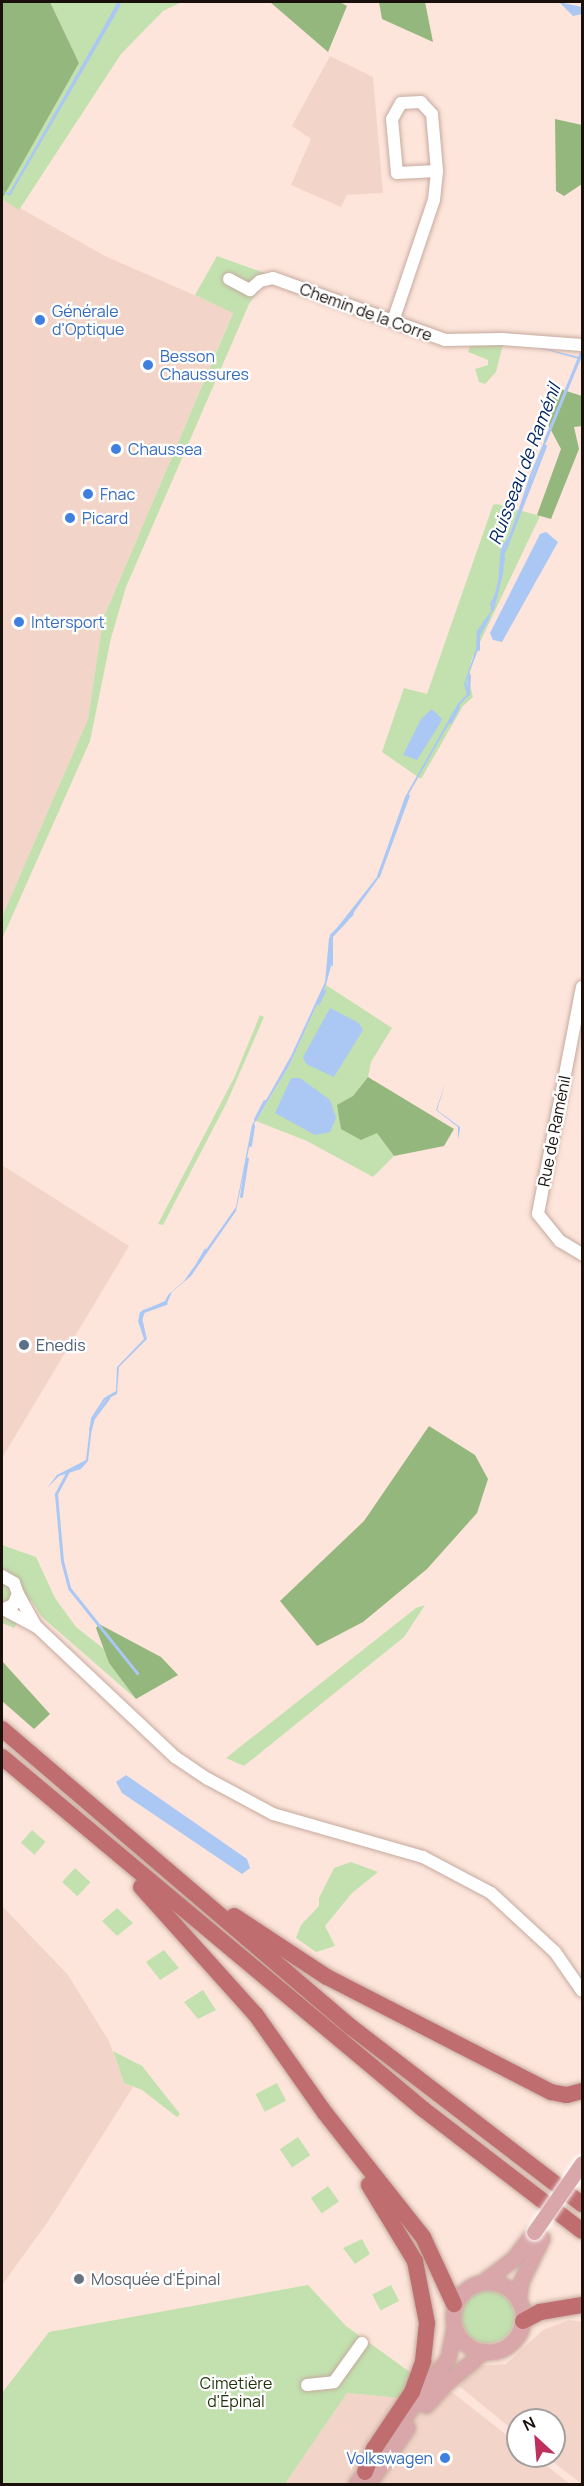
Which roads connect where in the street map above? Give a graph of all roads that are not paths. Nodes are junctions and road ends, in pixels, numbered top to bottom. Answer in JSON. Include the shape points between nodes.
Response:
{"nodes":[{"id":1,"x":437,"y":171,"type":"junction"},
{"id":2,"x":229,"y":279,"type":"dead end"},
{"id":3,"x":393,"y":321,"type":"junction"},
{"id":4,"x":581,"y":345,"type":"edge"},
{"id":5,"x":582,"y":987,"type":"edge"},
{"id":6,"x":582,"y":1254,"type":"edge"},
{"id":7,"x":2,"y":1576,"type":"edge"},
{"id":8,"x":18,"y":1594,"type":"junction"},
{"id":9,"x":3,"y":1610,"type":"edge"},
{"id":10,"x":37,"y":1627,"type":"junction"},
{"id":11,"x":2,"y":1729,"type":"edge"},
{"id":12,"x":2,"y":1757,"type":"edge"},
{"id":13,"x":98,"y":1840,"type":"junction"},
{"id":14,"x":185,"y":1886,"type":"junction"},
{"id":15,"x":582,"y":1991,"type":"edge"},
{"id":16,"x":582,"y":2091,"type":"edge"},
{"id":17,"x":325,"y":2113,"type":"junction"},
{"id":18,"x":582,"y":2163,"type":"edge"},
{"id":19,"x":582,"y":2179,"type":"edge"},
{"id":20,"x":582,"y":2204,"type":"edge"},
{"id":21,"x":582,"y":2231,"type":"edge"},
{"id":22,"x":538,"y":2235,"type":"junction"},
{"id":23,"x":484,"y":2281,"type":"junction"},
{"id":24,"x":519,"y":2300,"type":"junction"},
{"id":25,"x":454,"y":2304,"type":"junction"},
{"id":26,"x":582,"y":2305,"type":"edge"},
{"id":27,"x":522,"y":2321,"type":"junction"},
{"id":28,"x":454,"y":2328,"type":"junction"},
{"id":29,"x":362,"y":2343,"type":"dead end"},
{"id":30,"x":484,"y":2352,"type":"junction"},
{"id":31,"x":307,"y":2385,"type":"dead end"},
{"id":32,"x":363,"y":2480,"type":"edge"}],
"edges":[{"from":1,"to":1,"type":"street","via":[[432,114],[421,102],[401,103],[392,119],[397,173]]},
{"from":1,"to":3,"type":"street","via":[[434,200]]},
{"from":2,"to":3,"type":"street","name":"Chemin de la Corre","via":[[250,290],[260,281],[273,278]]},
{"from":3,"to":4,"type":"street","name":"Chemin de la Corre","via":[[445,340],[502,339]]},
{"from":5,"to":6,"type":"street","name":"Rue de Raménil","via":[[538,1214],[560,1241]]},
{"from":7,"to":8,"type":"street","via":[[14,1583]]},
{"from":8,"to":9,"type":"street","via":[[13,1605]]},
{"from":8,"to":10,"type":"street"},
{"from":9,"to":10,"type":"street"},
{"from":10,"to":15,"type":"street","via":[[175,1756],[207,1779],[273,1814],[423,1857],[460,1874],[522,1918],[555,1952]]},
{"from":11,"to":14,"type":"highway"},
{"from":12,"to":13,"type":"highway"},
{"from":13,"to":17,"type":"highway","via":[[249,2007]]},
{"from":13,"to":21,"type":"highway","via":[[423,2109]]},
{"from":14,"to":16,"type":"highway","via":[[327,1977],[551,2092],[567,2095]]},
{"from":14,"to":20,"type":"highway","via":[[434,2094]]},
{"from":17,"to":25,"type":"highway","via":[[423,2237]]},
{"from":17,"to":32,"type":"highway","via":[[399,2230],[415,2261],[425,2297],[427,2323],[420,2370],[412,2392],[374,2449]]},
{"from":18,"to":22,"type":"main road","bridge":true},
{"from":19,"to":22,"type":"main road"},
{"from":22,"to":23,"type":"main road"},
{"from":22,"to":24,"type":"main road","via":[[521,2281]]},
{"from":23,"to":24,"type":"main road","via":[[504,2285]]},
{"from":23,"to":25,"type":"main road","via":[[466,2289]]},
{"from":24,"to":27,"type":"main road"},
{"from":25,"to":28,"type":"main road"},
{"from":26,"to":27,"type":"highway","via":[[540,2312]]},
{"from":27,"to":30,"type":"main road","via":[[508,2345]]},
{"from":28,"to":30,"type":"main road","via":[[469,2347]]},
{"from":28,"to":32,"type":"main road","via":[[448,2358]]},
{"from":29,"to":31,"type":"street","via":[[334,2382]]},
{"from":30,"to":32,"type":"main road","via":[[443,2385]]}]}
